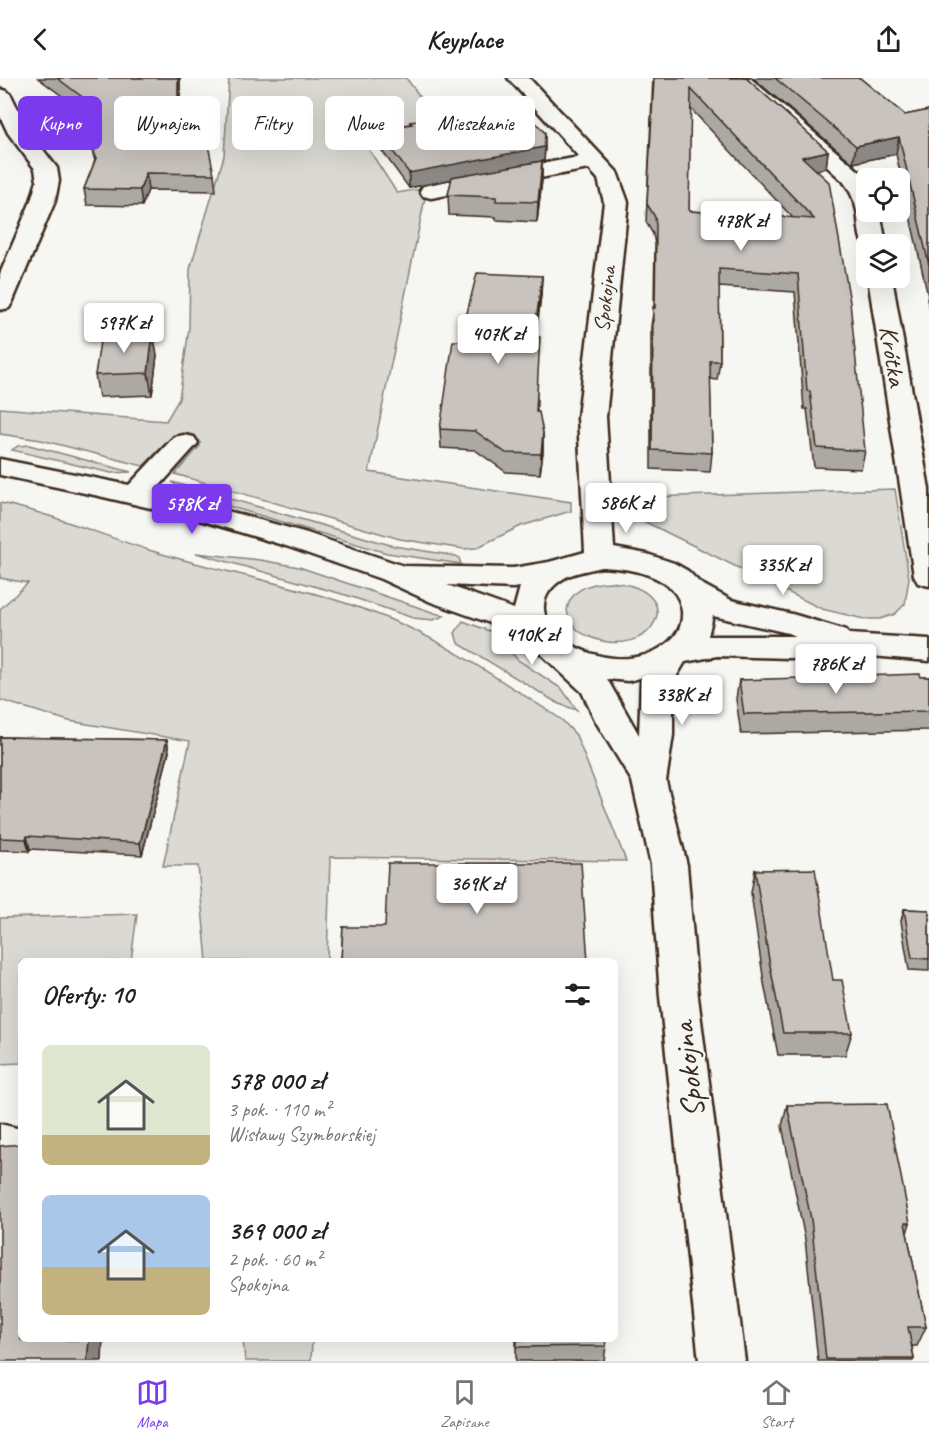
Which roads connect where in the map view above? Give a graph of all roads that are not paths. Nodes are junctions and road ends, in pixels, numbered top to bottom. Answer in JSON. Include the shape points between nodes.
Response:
{"nodes":[{"id":1,"x":518,"y":78,"type":"edge"},
{"id":2,"x":738,"y":78,"type":"edge"},
{"id":3,"x":0,"y":94,"type":"edge"},
{"id":4,"x":595,"y":161,"type":"junction"},
{"id":5,"x":856,"y":184,"type":"edge"},
{"id":6,"x":431,"y":191,"type":"dead end"},
{"id":7,"x":882,"y":288,"type":"edge"},
{"id":8,"x":0,"y":303,"type":"edge"},
{"id":9,"x":184,"y":443,"type":"dead end"},
{"id":10,"x":0,"y":467,"type":"edge"},
{"id":11,"x":135,"y":496,"type":"junction"},
{"id":12,"x":600,"y":557,"type":"junction"},
{"id":13,"x":553,"y":571,"type":"junction"},
{"id":14,"x":393,"y":572,"type":"junction"},
{"id":15,"x":929,"y":576,"type":"edge"},
{"id":16,"x":688,"y":589,"type":"junction"},
{"id":17,"x":535,"y":632,"type":"junction"},
{"id":18,"x":860,"y":644,"type":"junction"},
{"id":19,"x":929,"y":650,"type":"edge"},
{"id":20,"x":672,"y":655,"type":"junction"},
{"id":21,"x":566,"y":658,"type":"junction"},
{"id":22,"x":649,"y":781,"type":"junction"},
{"id":23,"x":722,"y":1361,"type":"edge"}],
"edges":[{"from":1,"to":4,"type":"street","name":"Spokojna"},
{"from":2,"to":5,"type":"street"},
{"from":3,"to":8,"type":"street","via":[[19,134],[46,168],[48,181]]},
{"from":4,"to":6,"type":"street"},
{"from":4,"to":12,"type":"street","name":"Spokojna","via":[[609,177],[616,202],[592,417]]},
{"from":7,"to":15,"type":"street","name":"Krótka"},
{"from":9,"to":11,"type":"street"},
{"from":10,"to":11,"type":"street"},
{"from":11,"to":14,"type":"street"},
{"from":12,"to":13,"type":"street"},
{"from":12,"to":16,"type":"street","via":[[647,562]]},
{"from":13,"to":14,"type":"street","via":[[513,578]]},
{"from":13,"to":17,"type":"street","via":[[528,601],[528,616]]},
{"from":14,"to":17,"type":"street","via":[[440,594],[503,615]]},
{"from":16,"to":18,"type":"street","via":[[722,608]]},
{"from":16,"to":20,"type":"street","via":[[698,612],[698,623],[690,640]]},
{"from":17,"to":21,"type":"street","via":[[548,647]]},
{"from":18,"to":19,"type":"street"},
{"from":18,"to":20,"type":"street","via":[[717,645]]},
{"from":20,"to":21,"type":"street","via":[[641,668],[625,669],[590,667]]},
{"from":20,"to":22,"type":"street","name":"Spokojna","via":[[657,682],[656,735]]},
{"from":21,"to":22,"type":"street","name":"Spokojna","via":[[595,686]]},
{"from":22,"to":23,"type":"street","name":"Spokojna","via":[[669,865],[679,997]]}]}
